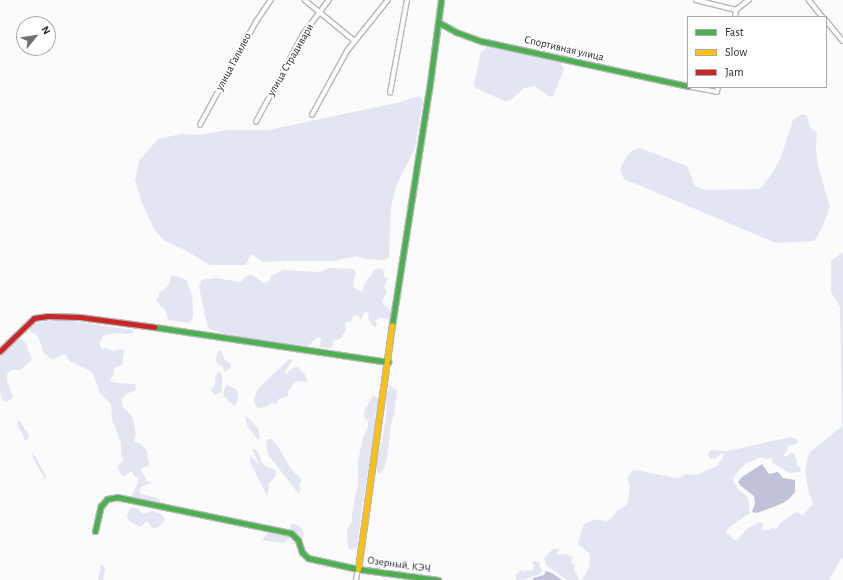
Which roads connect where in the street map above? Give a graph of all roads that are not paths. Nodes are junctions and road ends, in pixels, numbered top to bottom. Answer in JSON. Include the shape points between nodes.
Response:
{"nodes":[{"id":1,"x":271,"y":0,"type":"edge"},
{"id":2,"x":304,"y":0,"type":"edge"},
{"id":3,"x":330,"y":0,"type":"edge"},
{"id":4,"x":388,"y":0,"type":"edge"},
{"id":5,"x":407,"y":0,"type":"edge"},
{"id":6,"x":441,"y":0,"type":"edge"},
{"id":7,"x":696,"y":0,"type":"edge"},
{"id":8,"x":749,"y":0,"type":"edge"},
{"id":9,"x":810,"y":0,"type":"edge"},
{"id":10,"x":736,"y":10,"type":"junction"},
{"id":11,"x":319,"y":13,"type":"junction"},
{"id":12,"x":735,"y":16,"type":"edge"},
{"id":13,"x":823,"y":16,"type":"edge"},
{"id":14,"x":827,"y":21,"type":"edge"},
{"id":15,"x":438,"y":22,"type":"junction"},
{"id":16,"x":355,"y":41,"type":"junction"},
{"id":17,"x":843,"y":41,"type":"edge"},
{"id":18,"x":687,"y":86,"type":"edge"},
{"id":19,"x":697,"y":88,"type":"edge"},
{"id":20,"x":718,"y":88,"type":"edge"},
{"id":21,"x":390,"y":93,"type":"dead end"},
{"id":22,"x":312,"y":115,"type":"dead end"},
{"id":23,"x":256,"y":122,"type":"dead end"},
{"id":24,"x":200,"y":125,"type":"dead end"},
{"id":25,"x":0,"y":351,"type":"edge"},
{"id":26,"x":388,"y":362,"type":"junction"},
{"id":27,"x":95,"y":531,"type":"dead end"},
{"id":28,"x":358,"y":569,"type":"junction"},
{"id":29,"x":356,"y":580,"type":"edge"},
{"id":30,"x":438,"y":580,"type":"edge"}],
"edges":[{"from":1,"to":24,"type":"street","name":"улица Галилео","via":[[256,22]]},
{"from":2,"to":11,"type":"street"},
{"from":3,"to":11,"type":"street","name":"улица Страдивари"},
{"from":4,"to":16,"type":"street"},
{"from":5,"to":21,"type":"street"},
{"from":6,"to":15,"type":"street"},
{"from":7,"to":10,"type":"street"},
{"from":8,"to":10,"type":"street"},
{"from":9,"to":13,"type":"street"},
{"from":10,"to":12,"type":"street"},
{"from":11,"to":16,"type":"street"},
{"from":11,"to":23,"type":"street","name":"улица Страдивари","via":[[304,33]]},
{"from":14,"to":17,"type":"street"},
{"from":15,"to":18,"type":"street","name":"Спортивная улица","via":[[481,41]]},
{"from":15,"to":26,"type":"street"},
{"from":16,"to":22,"type":"street"},
{"from":19,"to":20,"type":"street","via":[[717,92]]},
{"from":25,"to":26,"type":"street","via":[[34,318],[48,316],[130,323]]},
{"from":26,"to":28,"type":"street"},
{"from":27,"to":28,"type":"street","name":"Озерный, КЭЧ","via":[[101,506],[107,499],[117,497],[291,533],[308,558]]},
{"from":28,"to":29,"type":"street"},
{"from":28,"to":30,"type":"street","name":"Озерный, КЭЧ"}]}
